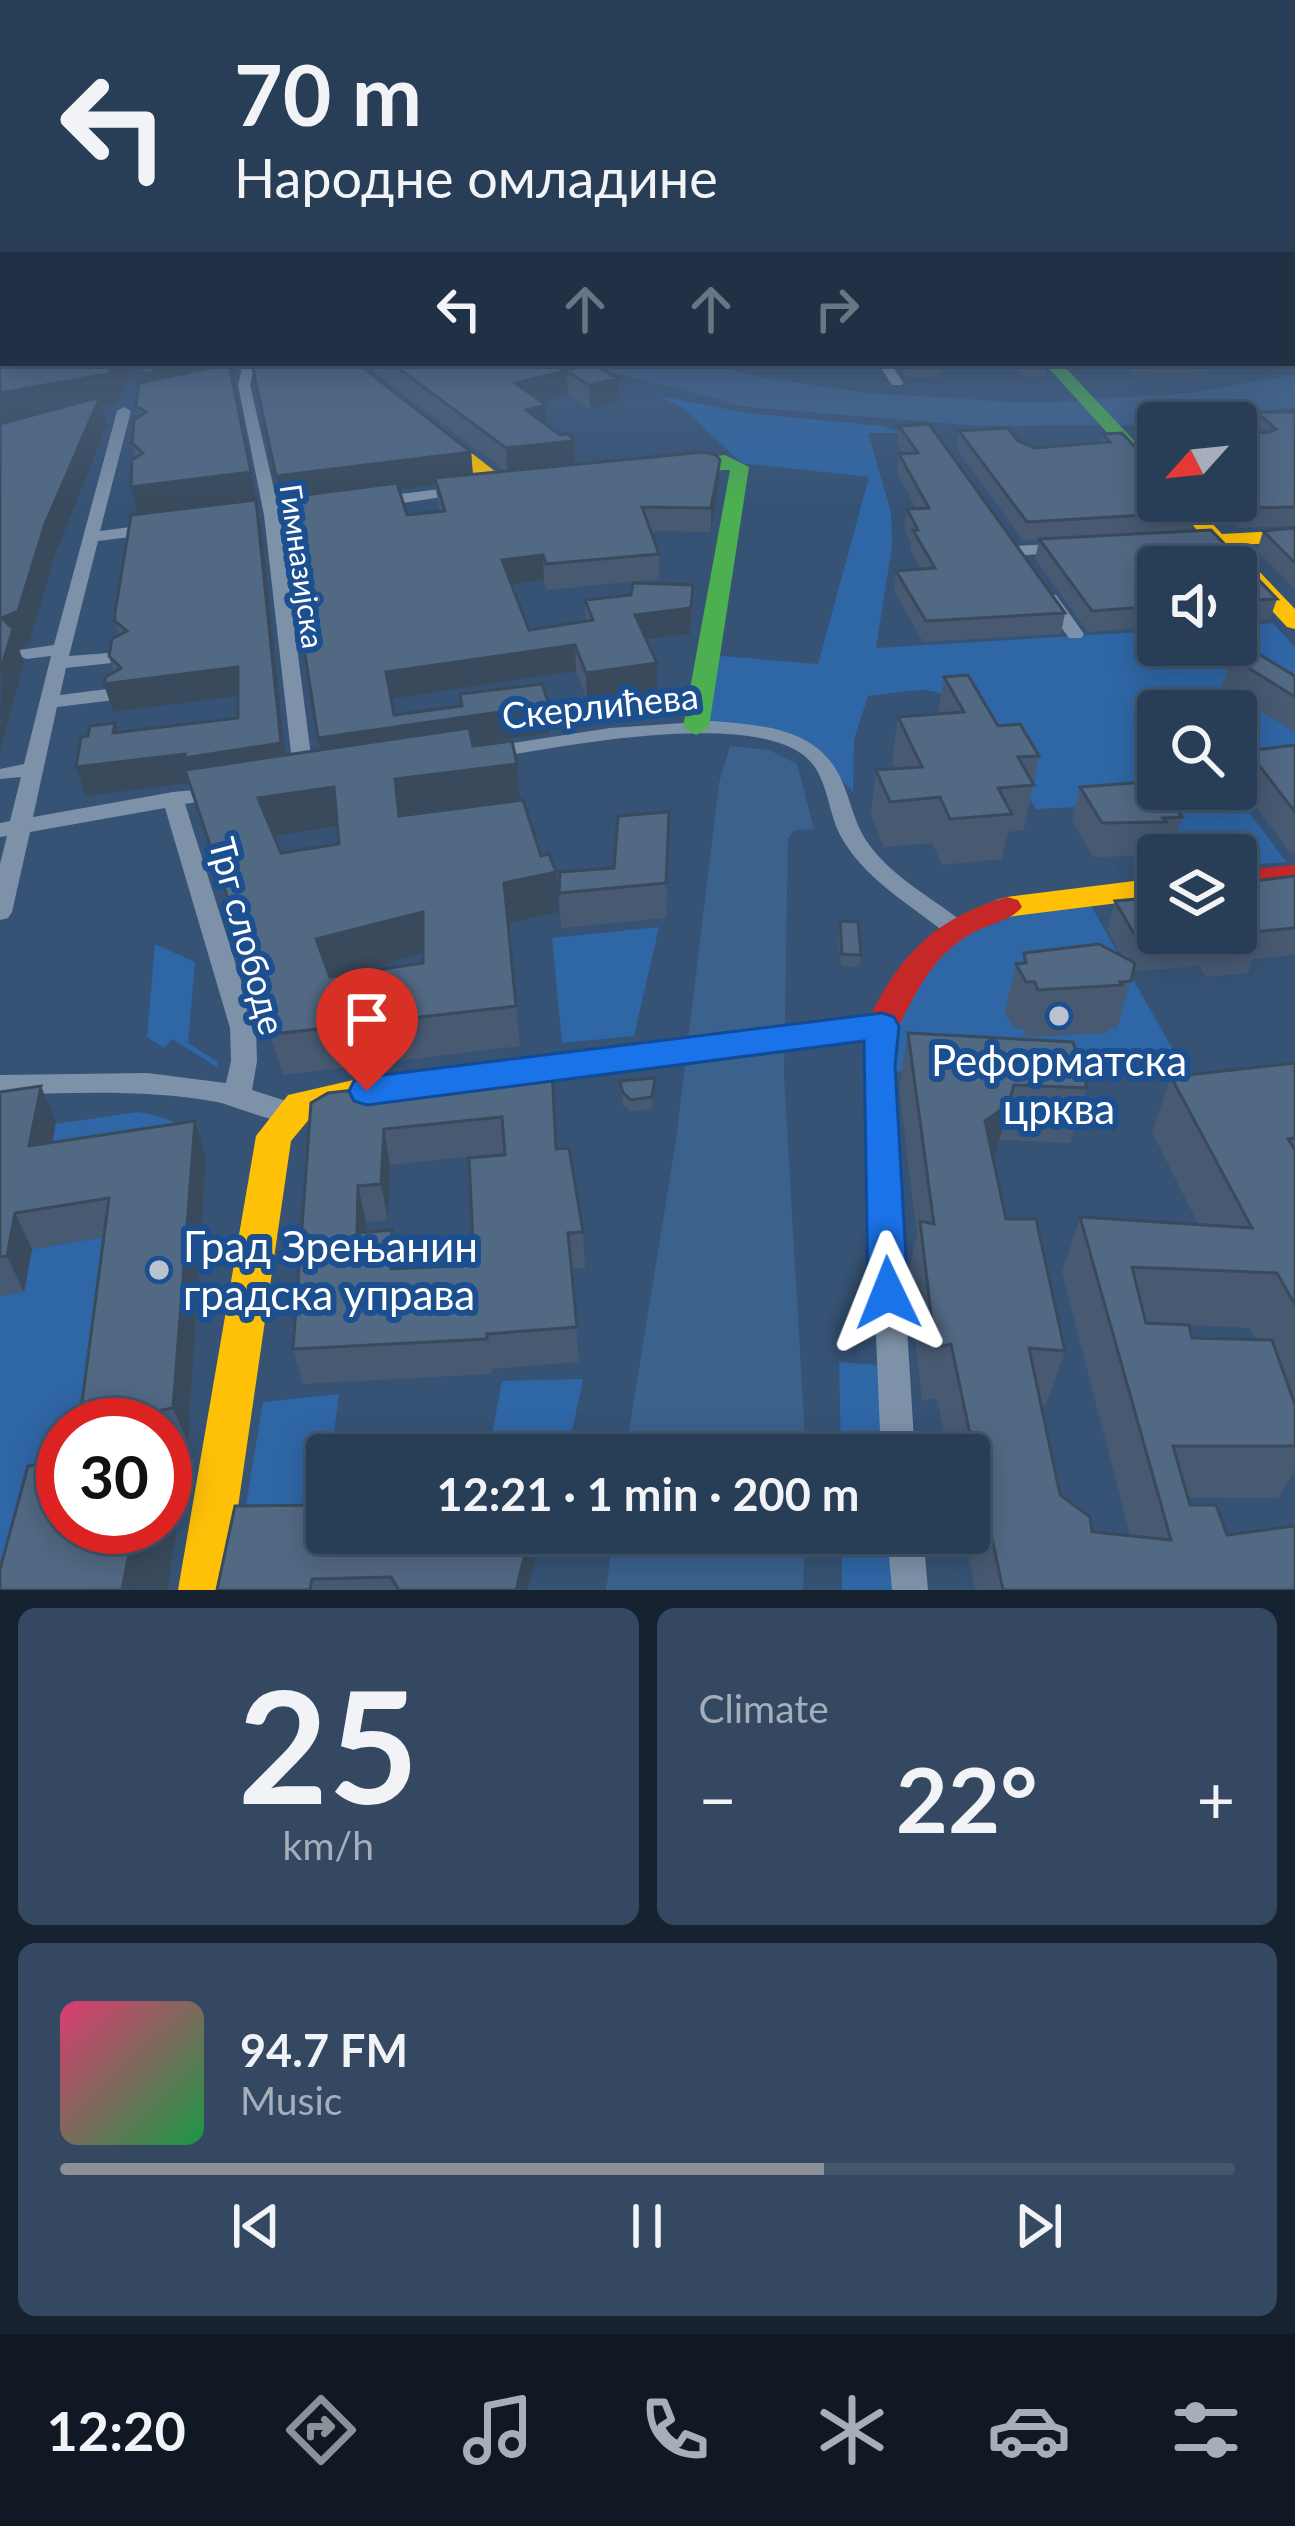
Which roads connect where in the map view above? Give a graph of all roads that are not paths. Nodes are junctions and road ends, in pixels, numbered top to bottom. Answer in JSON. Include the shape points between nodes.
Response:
{"nodes":[{"id":1,"x":248,"y":366,"type":"edge"},
{"id":2,"x":886,"y":366,"type":"edge"},
{"id":3,"x":1055,"y":366,"type":"edge"},
{"id":4,"x":898,"y":382,"type":"dead end"},
{"id":5,"x":124,"y":412,"type":"dead end"},
{"id":6,"x":414,"y":416,"type":"edge"},
{"id":7,"x":1137,"y":455,"type":"edge"},
{"id":8,"x":654,"y":469,"type":"edge"},
{"id":9,"x":548,"y":480,"type":"edge"},
{"id":10,"x":501,"y":485,"type":"junction"},
{"id":11,"x":355,"y":505,"type":"edge"},
{"id":12,"x":292,"y":513,"type":"edge"},
{"id":13,"x":266,"y":516,"type":"junction"},
{"id":14,"x":1195,"y":522,"type":"edge"},
{"id":15,"x":180,"y":526,"type":"edge"},
{"id":16,"x":1004,"y":533,"type":"edge"},
{"id":17,"x":1295,"y":536,"type":"edge"},
{"id":18,"x":89,"y":537,"type":"junction"},
{"id":19,"x":1209,"y":541,"type":"junction"},
{"id":20,"x":1085,"y":547,"type":"edge"},
{"id":21,"x":1016,"y":550,"type":"junction"},
{"id":22,"x":1027,"y":567,"type":"edge"},
{"id":23,"x":1039,"y":583,"type":"edge"},
{"id":24,"x":1295,"y":622,"type":"edge"},
{"id":25,"x":1075,"y":634,"type":"dead end"},
{"id":26,"x":26,"y":654,"type":"dead end"},
{"id":27,"x":60,"y":656,"type":"junction"},
{"id":28,"x":121,"y":657,"type":"edge"},
{"id":29,"x":115,"y":694,"type":"edge"},
{"id":30,"x":49,"y":702,"type":"junction"},
{"id":31,"x":696,"y":727,"type":"junction"},
{"id":32,"x":470,"y":755,"type":"edge"},
{"id":33,"x":33,"y":769,"type":"junction"},
{"id":34,"x":3,"y":774,"type":"dead end"},
{"id":35,"x":328,"y":776,"type":"edge"},
{"id":36,"x":242,"y":789,"type":"edge"},
{"id":37,"x":173,"y":800,"type":"junction"},
{"id":38,"x":10,"y":828,"type":"edge"},
{"id":39,"x":1295,"y":875,"type":"edge"},
{"id":40,"x":1257,"y":879,"type":"edge"},
{"id":41,"x":1137,"y":891,"type":"edge"},
{"id":42,"x":0,"y":912,"type":"edge"},
{"id":43,"x":955,"y":928,"type":"junction"},
{"id":44,"x":882,"y":1026,"type":"junction"},
{"id":45,"x":482,"y":1078,"type":"edge"},
{"id":46,"x":0,"y":1085,"type":"edge"},
{"id":47,"x":393,"y":1088,"type":"edge"},
{"id":48,"x":238,"y":1093,"type":"junction"},
{"id":49,"x":289,"y":1113,"type":"junction"},
{"id":50,"x":897,"y":1434,"type":"edge"},
{"id":51,"x":907,"y":1554,"type":"edge"},
{"id":52,"x":202,"y":1590,"type":"edge"},
{"id":53,"x":910,"y":1590,"type":"edge"}],
"edges":[{"from":1,"to":13,"type":"street","name":"Гимназијска","via":[[243,385]]},
{"from":2,"to":4,"type":"street"},
{"from":3,"to":7,"type":"street"},
{"from":5,"to":18,"type":"street","via":[[112,486]]},
{"from":6,"to":10,"type":"street"},
{"from":8,"to":31,"type":"street","via":[[737,464]]},
{"from":9,"to":10,"type":"street"},
{"from":10,"to":11,"type":"street"},
{"from":12,"to":13,"type":"street"},
{"from":13,"to":35,"type":"street","name":"Гимназијска","via":[[296,781]]},
{"from":14,"to":19,"type":"street"},
{"from":15,"to":18,"type":"street"},
{"from":16,"to":21,"type":"street"},
{"from":17,"to":19,"type":"street"},
{"from":18,"to":27,"type":"street"},
{"from":19,"to":24,"type":"street"},
{"from":20,"to":21,"type":"street"},
{"from":21,"to":22,"type":"street"},
{"from":23,"to":25,"type":"street"},
{"from":26,"to":27,"type":"street"},
{"from":27,"to":28,"type":"street"},
{"from":27,"to":30,"type":"street"},
{"from":29,"to":30,"type":"street"},
{"from":30,"to":33,"type":"street"},
{"from":31,"to":32,"type":"street","name":"Скерлићева"},
{"from":31,"to":43,"type":"street","name":"Скерлићева","via":[[766,732],[810,749],[862,852]]},
{"from":33,"to":34,"type":"street"},
{"from":33,"to":38,"type":"street"},
{"from":36,"to":37,"type":"street","name":"Трг слободе"},
{"from":37,"to":38,"type":"street","name":"Трг слободе"},
{"from":37,"to":48,"type":"street","name":"Трг слободе","via":[[243,1028]]},
{"from":38,"to":42,"type":"street"},
{"from":39,"to":40,"type":"street"},
{"from":41,"to":43,"type":"street","via":[[1027,904]]},
{"from":43,"to":44,"type":"street","via":[[913,965]]},
{"from":44,"to":45,"type":"street"},
{"from":44,"to":50,"type":"street"},
{"from":46,"to":48,"type":"street","via":[[130,1082]]},
{"from":47,"to":49,"type":"street","via":[[314,1099]]},
{"from":48,"to":49,"type":"street"},
{"from":49,"to":52,"type":"street","via":[[267,1163]]},
{"from":51,"to":53,"type":"street"}]}
